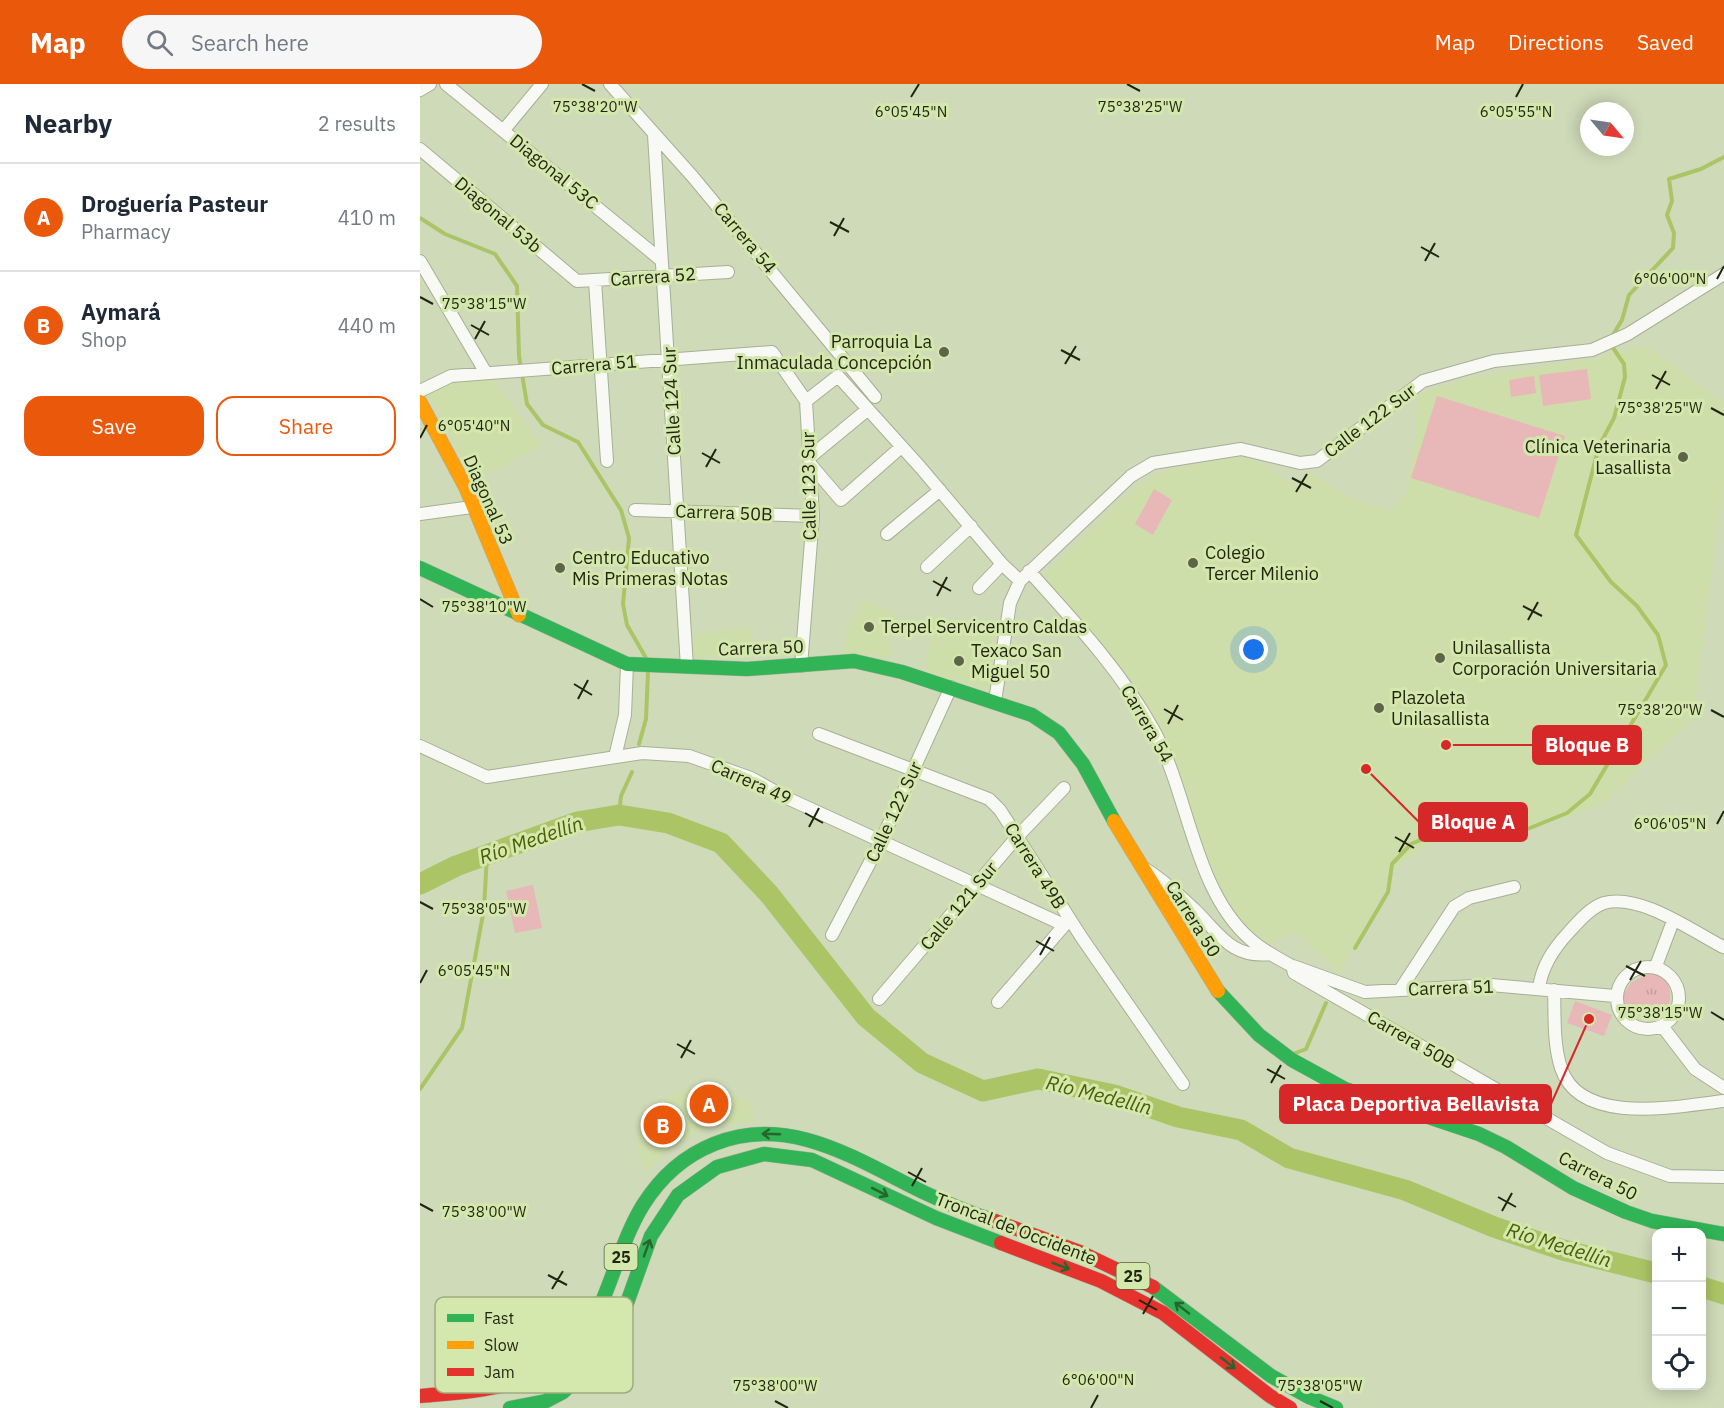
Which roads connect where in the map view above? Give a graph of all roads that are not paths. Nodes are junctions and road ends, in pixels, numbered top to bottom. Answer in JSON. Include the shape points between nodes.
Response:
{"nodes":[{"id":1,"x":430,"y":84,"type":"edge"},
{"id":2,"x":446,"y":84,"type":"edge"},
{"id":3,"x":542,"y":84,"type":"edge"},
{"id":4,"x":610,"y":84,"type":"edge"},
{"id":5,"x":420,"y":90,"type":"edge"},
{"id":6,"x":503,"y":131,"type":"junction"},
{"id":7,"x":654,"y":135,"type":"junction"},
{"id":8,"x":420,"y":149,"type":"edge"},
{"id":9,"x":661,"y":260,"type":"junction"},
{"id":10,"x":420,"y":261,"type":"edge"},
{"id":11,"x":728,"y":272,"type":"dead end"},
{"id":12,"x":1724,"y":274,"type":"edge"},
{"id":13,"x":663,"y":276,"type":"junction"},
{"id":14,"x":577,"y":281,"type":"joint"},
{"id":15,"x":596,"y":281,"type":"junction"},
{"id":16,"x":670,"y":358,"type":"junction"},
{"id":17,"x":601,"y":365,"type":"junction"},
{"id":18,"x":486,"y":373,"type":"junction"},
{"id":19,"x":420,"y":392,"type":"edge"},
{"id":20,"x":853,"y":394,"type":"junction"},
{"id":21,"x":806,"y":401,"type":"junction"},
{"id":22,"x":420,"y":402,"type":"edge"},
{"id":23,"x":867,"y":410,"type":"junction"},
{"id":24,"x":900,"y":447,"type":"junction"},
{"id":25,"x":810,"y":461,"type":"junction"},
{"id":26,"x":607,"y":462,"type":"dead end"},
{"id":27,"x":939,"y":490,"type":"junction"},
{"id":28,"x":472,"y":507,"type":"junction"},
{"id":29,"x":634,"y":510,"type":"dead end"},
{"id":30,"x":678,"y":512,"type":"junction"},
{"id":31,"x":420,"y":514,"type":"edge"},
{"id":32,"x":813,"y":516,"type":"junction"},
{"id":33,"x":971,"y":526,"type":"junction"},
{"id":34,"x":887,"y":534,"type":"dead end"},
{"id":35,"x":1002,"y":564,"type":"junction"},
{"id":36,"x":927,"y":567,"type":"dead end"},
{"id":37,"x":420,"y":568,"type":"edge"},
{"id":38,"x":1024,"y":576,"type":"junction"},
{"id":39,"x":979,"y":588,"type":"dead end"},
{"id":40,"x":519,"y":615,"type":"junction"},
{"id":41,"x":632,"y":664,"type":"junction"},
{"id":42,"x":801,"y":666,"type":"junction"},
{"id":43,"x":687,"y":667,"type":"junction"},
{"id":44,"x":951,"y":687,"type":"junction"},
{"id":45,"x":995,"y":701,"type":"junction"},
{"id":46,"x":819,"y":734,"type":"dead end"},
{"id":47,"x":420,"y":746,"type":"edge"},
{"id":48,"x":615,"y":757,"type":"junction"},
{"id":49,"x":914,"y":769,"type":"junction"},
{"id":50,"x":1064,"y":788,"type":"dead end"},
{"id":51,"x":1017,"y":837,"type":"junction"},
{"id":52,"x":881,"y":841,"type":"junction"},
{"id":53,"x":1139,"y":865,"type":"junction"},
{"id":54,"x":978,"y":885,"type":"junction"},
{"id":55,"x":1514,"y":886,"type":"dead end"},
{"id":56,"x":1221,"y":902,"type":"joint"},
{"id":57,"x":1673,"y":921,"type":"junction"},
{"id":58,"x":1067,"y":922,"type":"junction"},
{"id":59,"x":832,"y":935,"type":"dead end"},
{"id":60,"x":1723,"y":947,"type":"edge"},
{"id":61,"x":1271,"y":954,"type":"junction"},
{"id":62,"x":1292,"y":966,"type":"junction"},
{"id":63,"x":1656,"y":966,"type":"junction"},
{"id":64,"x":1539,"y":988,"type":"junction"},
{"id":65,"x":1400,"y":990,"type":"junction"},
{"id":66,"x":1554,"y":990,"type":"junction"},
{"id":67,"x":1615,"y":996,"type":"junction"},
{"id":68,"x":879,"y":999,"type":"dead end"},
{"id":69,"x":998,"y":1002,"type":"dead end"},
{"id":70,"x":1662,"y":1026,"type":"junction"},
{"id":71,"x":1183,"y":1084,"type":"dead end"},
{"id":72,"x":1724,"y":1088,"type":"edge"},
{"id":73,"x":1724,"y":1101,"type":"edge"},
{"id":74,"x":1724,"y":1177,"type":"edge"},
{"id":75,"x":1724,"y":1234,"type":"edge"},
{"id":76,"x":603,"y":1297,"type":"edge"},
{"id":77,"x":630,"y":1297,"type":"edge"},
{"id":78,"x":438,"y":1393,"type":"edge"},
{"id":79,"x":561,"y":1393,"type":"edge"},
{"id":80,"x":420,"y":1396,"type":"edge"},
{"id":81,"x":510,"y":1408,"type":"edge"},
{"id":82,"x":1290,"y":1408,"type":"edge"},
{"id":83,"x":1336,"y":1408,"type":"edge"}],
"edges":[{"from":1,"to":5,"type":"street"},
{"from":2,"to":6,"type":"street","name":"Diagonal 53C"},
{"from":3,"to":6,"type":"street"},
{"from":4,"to":7,"type":"street","name":"Carrera 54"},
{"from":6,"to":9,"type":"street","name":"Diagonal 53C"},
{"from":7,"to":9,"type":"street","name":"Calle 124 Sur"},
{"from":7,"to":20,"type":"street","name":"Carrera 54","via":[[708,194],[875,397]]},
{"from":8,"to":14,"type":"street","name":"Diagonal 53b"},
{"from":9,"to":13,"type":"street","name":"Calle 124 Sur"},
{"from":10,"to":18,"type":"street"},
{"from":11,"to":13,"type":"street","name":"Carrera 52"},
{"from":12,"to":38,"type":"street","name":"Calle 122 Sur","via":[[1628,334],[1592,350],[1494,361],[1423,381],[1317,461],[1300,463],[1241,449],[1153,463],[1131,477]]},
{"from":13,"to":15,"type":"street","name":"Carrera 52"},
{"from":13,"to":16,"type":"street","name":"Calle 124 Sur"},
{"from":14,"to":15,"type":"street","name":"Carrera 52"},
{"from":15,"to":17,"type":"street"},
{"from":16,"to":17,"type":"street","name":"Carrera 51"},
{"from":16,"to":21,"type":"street","name":"Carrera 51","via":[[772,352]]},
{"from":16,"to":30,"type":"street","name":"Calle 124 Sur"},
{"from":17,"to":18,"type":"street","name":"Carrera 51"},
{"from":17,"to":26,"type":"street"},
{"from":18,"to":19,"type":"street","name":"Carrera 51","via":[[451,376]]},
{"from":20,"to":21,"type":"street","name":"Carrera 54","via":[[838,376]]},
{"from":20,"to":23,"type":"street","name":"Carrera 54"},
{"from":21,"to":25,"type":"street","name":"Calle 123 Sur"},
{"from":22,"to":28,"type":"main road","name":"Diagonal 53","via":[[466,488]]},
{"from":23,"to":24,"type":"street","name":"Carrera 54"},
{"from":23,"to":25,"type":"street"},
{"from":24,"to":25,"type":"street","via":[[841,500]]},
{"from":24,"to":27,"type":"street","name":"Carrera 54"},
{"from":25,"to":32,"type":"street","name":"Calle 123 Sur"},
{"from":27,"to":33,"type":"street","name":"Carrera 54"},
{"from":27,"to":34,"type":"street"},
{"from":28,"to":31,"type":"street"},
{"from":28,"to":40,"type":"main road","name":"Diagonal 53"},
{"from":29,"to":30,"type":"street","name":"Carrera 50B"},
{"from":30,"to":32,"type":"street","name":"Carrera 50B"},
{"from":30,"to":43,"type":"street","name":"Calle 124 Sur"},
{"from":32,"to":42,"type":"street","name":"Calle 123 Sur"},
{"from":33,"to":35,"type":"street","name":"Carrera 54"},
{"from":33,"to":36,"type":"street"},
{"from":35,"to":38,"type":"street","name":"Carrera 54"},
{"from":35,"to":39,"type":"street"},
{"from":37,"to":40,"type":"main road"},
{"from":38,"to":45,"type":"street","name":"Calle 122 Sur","via":[[1010,603]]},
{"from":38,"to":56,"type":"street","name":"Carrera 54","via":[[1119,677],[1152,727],[1174,774],[1201,860]]},
{"from":40,"to":41,"type":"main road"},
{"from":41,"to":43,"type":"main road","name":"Carrera 50"},
{"from":41,"to":48,"type":"street"},
{"from":42,"to":43,"type":"main road","name":"Carrera 50"},
{"from":42,"to":44,"type":"main road","name":"Carrera 50","via":[[854,661]]},
{"from":44,"to":45,"type":"main road","name":"Carrera 50"},
{"from":44,"to":49,"type":"street","name":"Calle 122 Sur"},
{"from":45,"to":53,"type":"main road","name":"Carrera 50","via":[[1032,715],[1071,745]]},
{"from":46,"to":49,"type":"street","name":"Carrera 49B"},
{"from":47,"to":48,"type":"street","name":"Carrera 49","via":[[487,777]]},
{"from":48,"to":52,"type":"street","name":"Carrera 49","via":[[642,753],[689,756],[751,778]]},
{"from":49,"to":51,"type":"street","name":"Carrera 49B","via":[[989,799]]},
{"from":49,"to":52,"type":"street","name":"Calle 122 Sur"},
{"from":50,"to":51,"type":"street","name":"Calle 121 Sur"},
{"from":51,"to":54,"type":"street","name":"Calle 121 Sur"},
{"from":51,"to":58,"type":"street","name":"Carrera 49B"},
{"from":52,"to":54,"type":"street","name":"Carrera 49"},
{"from":52,"to":59,"type":"street","name":"Calle 122 Sur"},
{"from":53,"to":61,"type":"street","via":[[1156,875],[1237,950],[1255,956]]},
{"from":53,"to":75,"type":"main road","name":"Carrera 50","via":[[1220,995],[1259,1035],[1292,1060],[1345,1089],[1479,1134],[1573,1188],[1626,1212],[1652,1221]]},
{"from":54,"to":58,"type":"street","name":"Carrera 49"},
{"from":54,"to":68,"type":"street","name":"Calle 121 Sur"},
{"from":55,"to":65,"type":"street","via":[[1469,898],[1455,907]]},
{"from":56,"to":61,"type":"street","name":"Carrera 50B","via":[[1236,925]]},
{"from":57,"to":60,"type":"street"},
{"from":57,"to":63,"type":"street"},
{"from":57,"to":64,"type":"street","via":[[1640,904],[1603,904],[1564,938],[1542,969]]},
{"from":58,"to":69,"type":"street"},
{"from":58,"to":71,"type":"street","name":"Carrera 49B"},
{"from":61,"to":62,"type":"street","name":"Carrera 50B"},
{"from":62,"to":65,"type":"street","name":"Carrera 51","via":[[1365,992]]},
{"from":62,"to":74,"type":"street","name":"Carrera 50B","via":[[1294,973],[1607,1153],[1670,1176]]},
{"from":63,"to":67,"type":"street","via":[[1632,973]]},
{"from":63,"to":70,"type":"street","via":[[1676,981],[1679,994],[1672,1018]]},
{"from":64,"to":65,"type":"street","name":"Carrera 51","via":[[1491,985]]},
{"from":64,"to":66,"type":"street","name":"Carrera 51"},
{"from":66,"to":67,"type":"street","name":"Carrera 51"},
{"from":66,"to":73,"type":"street","via":[[1561,1070],[1586,1095],[1608,1106],[1651,1110]]},
{"from":67,"to":70,"type":"street","via":[[1619,1012],[1630,1024],[1645,1029]]},
{"from":70,"to":72,"type":"street","via":[[1695,1069]]},
{"from":83,"to":76,"type":"main road","name":"Troncal de Occidente","number":"25","one_way":true,"via":[[1280,1382],[1143,1281],[942,1201],[828,1146],[794,1136],[760,1134],[718,1142],[670,1172],[643,1204]]},
{"from":77,"to":82,"type":"main road","name":"Troncal de Occidente","number":"25","one_way":true,"via":[[655,1229],[678,1195],[717,1167],[764,1154],[797,1156],[929,1215],[1101,1281],[1163,1313]]},
{"from":78,"to":80,"type":"main road","name":"Troncal de Occidente","number":"25","one_way":true},
{"from":81,"to":79,"type":"main road","name":"Troncal de Occidente","number":"25","one_way":true,"via":[[546,1401]]}]}
